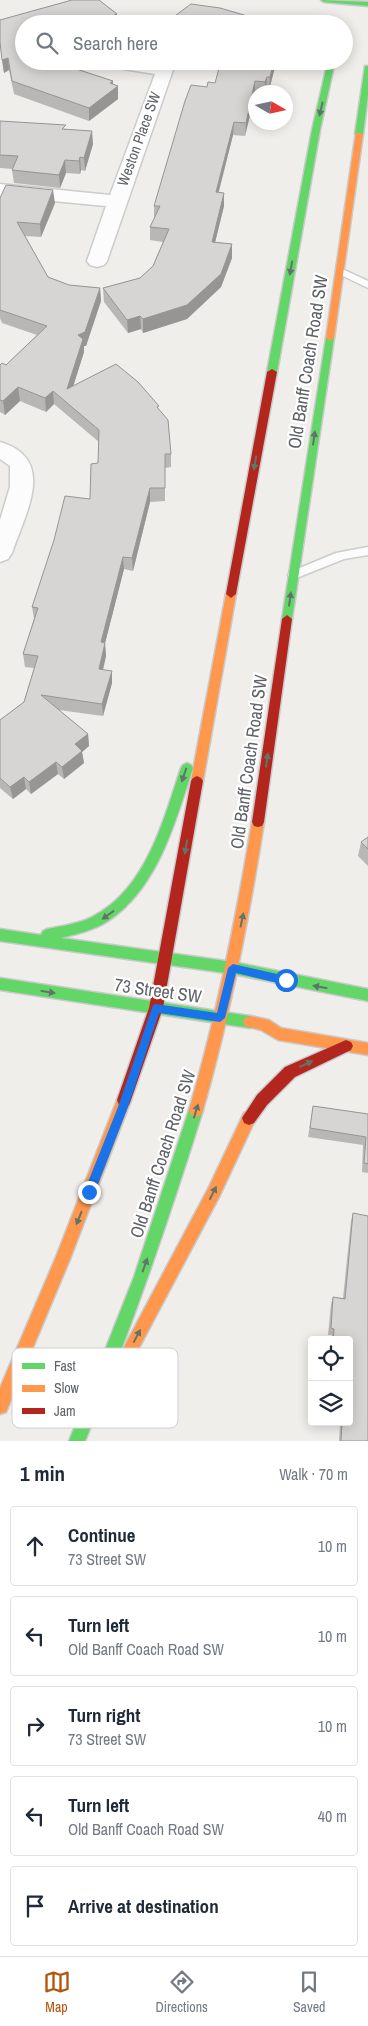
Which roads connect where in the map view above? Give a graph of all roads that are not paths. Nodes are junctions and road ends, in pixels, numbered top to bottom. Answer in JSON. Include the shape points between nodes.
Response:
{"nodes":[{"id":1,"x":324,"y":0,"type":"edge"},
{"id":2,"x":346,"y":1,"type":"edge"},
{"id":3,"x":368,"y":4,"type":"edge"},
{"id":4,"x":342,"y":15,"type":"edge"},
{"id":5,"x":368,"y":68,"type":"edge"},
{"id":6,"x":165,"y":70,"type":"edge"},
{"id":7,"x":330,"y":70,"type":"edge"},
{"id":8,"x":368,"y":102,"type":"edge"},
{"id":9,"x":359,"y":131,"type":"junction"},
{"id":10,"x":0,"y":190,"type":"edge"},
{"id":11,"x":117,"y":201,"type":"junction"},
{"id":12,"x":97,"y":261,"type":"dead end"},
{"id":13,"x":340,"y":271,"type":"junction"},
{"id":14,"x":368,"y":285,"type":"edge"},
{"id":15,"x":0,"y":450,"type":"edge"},
{"id":16,"x":368,"y":551,"type":"edge"},
{"id":17,"x":0,"y":552,"type":"edge"},
{"id":18,"x":294,"y":576,"type":"junction"},
{"id":19,"x":212,"y":696,"type":"junction"},
{"id":20,"x":0,"y":935,"type":"edge"},
{"id":21,"x":19,"y":937,"type":"junction"},
{"id":22,"x":166,"y":958,"type":"junction"},
{"id":23,"x":233,"y":968,"type":"junction"},
{"id":24,"x":0,"y":984,"type":"edge"},
{"id":25,"x":368,"y":995,"type":"edge"},
{"id":26,"x":156,"y":1008,"type":"junction"},
{"id":27,"x":220,"y":1018,"type":"junction"},
{"id":28,"x":346,"y":1046,"type":"junction"},
{"id":29,"x":368,"y":1049,"type":"edge"},
{"id":30,"x":26,"y":1348,"type":"edge"},
{"id":31,"x":114,"y":1348,"type":"edge"},
{"id":32,"x":131,"y":1348,"type":"edge"},
{"id":33,"x":12,"y":1380,"type":"edge"},
{"id":34,"x":0,"y":1406,"type":"edge"},
{"id":35,"x":83,"y":1428,"type":"edge"},
{"id":36,"x":88,"y":1428,"type":"edge"},
{"id":37,"x":77,"y":1441,"type":"edge"},
{"id":38,"x":81,"y":1441,"type":"edge"}],
"edges":[{"from":1,"to":2,"type":"main road"},
{"from":2,"to":3,"type":"main road"},
{"from":2,"to":4,"type":"main road"},
{"from":5,"to":9,"type":"main road","name":"Old Banff Coach Road SW"},
{"from":6,"to":11,"type":"street","name":"Weston Place SW"},
{"from":7,"to":19,"type":"main road","name":"Old Banff Coach Road SW","one_way":true,"via":[[316,130]]},
{"from":8,"to":9,"type":"main road"},
{"from":9,"to":13,"type":"main road","name":"Old Banff Coach Road SW"},
{"from":10,"to":11,"type":"street"},
{"from":11,"to":12,"type":"street","name":"Weston Place SW"},
{"from":13,"to":14,"type":"lane"},
{"from":18,"to":13,"type":"main road","name":"Old Banff Coach Road SW","one_way":true},
{"from":15,"to":17,"type":"street","via":[[14,456],[22,469],[22,485]]},
{"from":16,"to":18,"type":"lane","via":[[340,557]]},
{"from":23,"to":18,"type":"main road","name":"Old Banff Coach Road SW","one_way":true,"via":[[246,902]]},
{"from":19,"to":21,"type":"main road","one_way":true,"via":[[162,839],[148,867],[121,905],[96,923],[66,933]]},
{"from":19,"to":22,"type":"main road","name":"Old Banff Coach Road SW","one_way":true},
{"from":20,"to":21,"type":"main road","name":"73 Street SW"},
{"from":21,"to":22,"type":"main road","name":"73 Street SW"},
{"from":22,"to":23,"type":"main road","name":"73 Street SW"},
{"from":22,"to":26,"type":"main road","name":"Old Banff Coach Road SW"},
{"from":25,"to":23,"type":"main road","name":"73 Street SW","one_way":true},
{"from":23,"to":27,"type":"main road","name":"Old Banff Coach Road SW"},
{"from":24,"to":26,"type":"main road","name":"73 Street SW","one_way":true},
{"from":26,"to":27,"type":"main road","name":"73 Street SW"},
{"from":26,"to":30,"type":"main road","name":"Old Banff Coach Road SW","one_way":true,"via":[[123,1107]]},
{"from":27,"to":28,"type":"main road","name":"73 Street SW","via":[[264,1024],[278,1034]]},
{"from":31,"to":27,"type":"main road","name":"Old Banff Coach Road SW","one_way":true,"via":[[177,1173],[213,1056]]},
{"from":28,"to":29,"type":"main road","name":"73 Street SW"},
{"from":32,"to":28,"type":"main road","one_way":true,"via":[[214,1192],[249,1118],[290,1072]]},
{"from":33,"to":34,"type":"main road","name":"Old Banff Coach Road SW","one_way":true},
{"from":37,"to":35,"type":"main road","name":"Old Banff Coach Road SW","one_way":true},
{"from":38,"to":36,"type":"main road","one_way":true}]}
